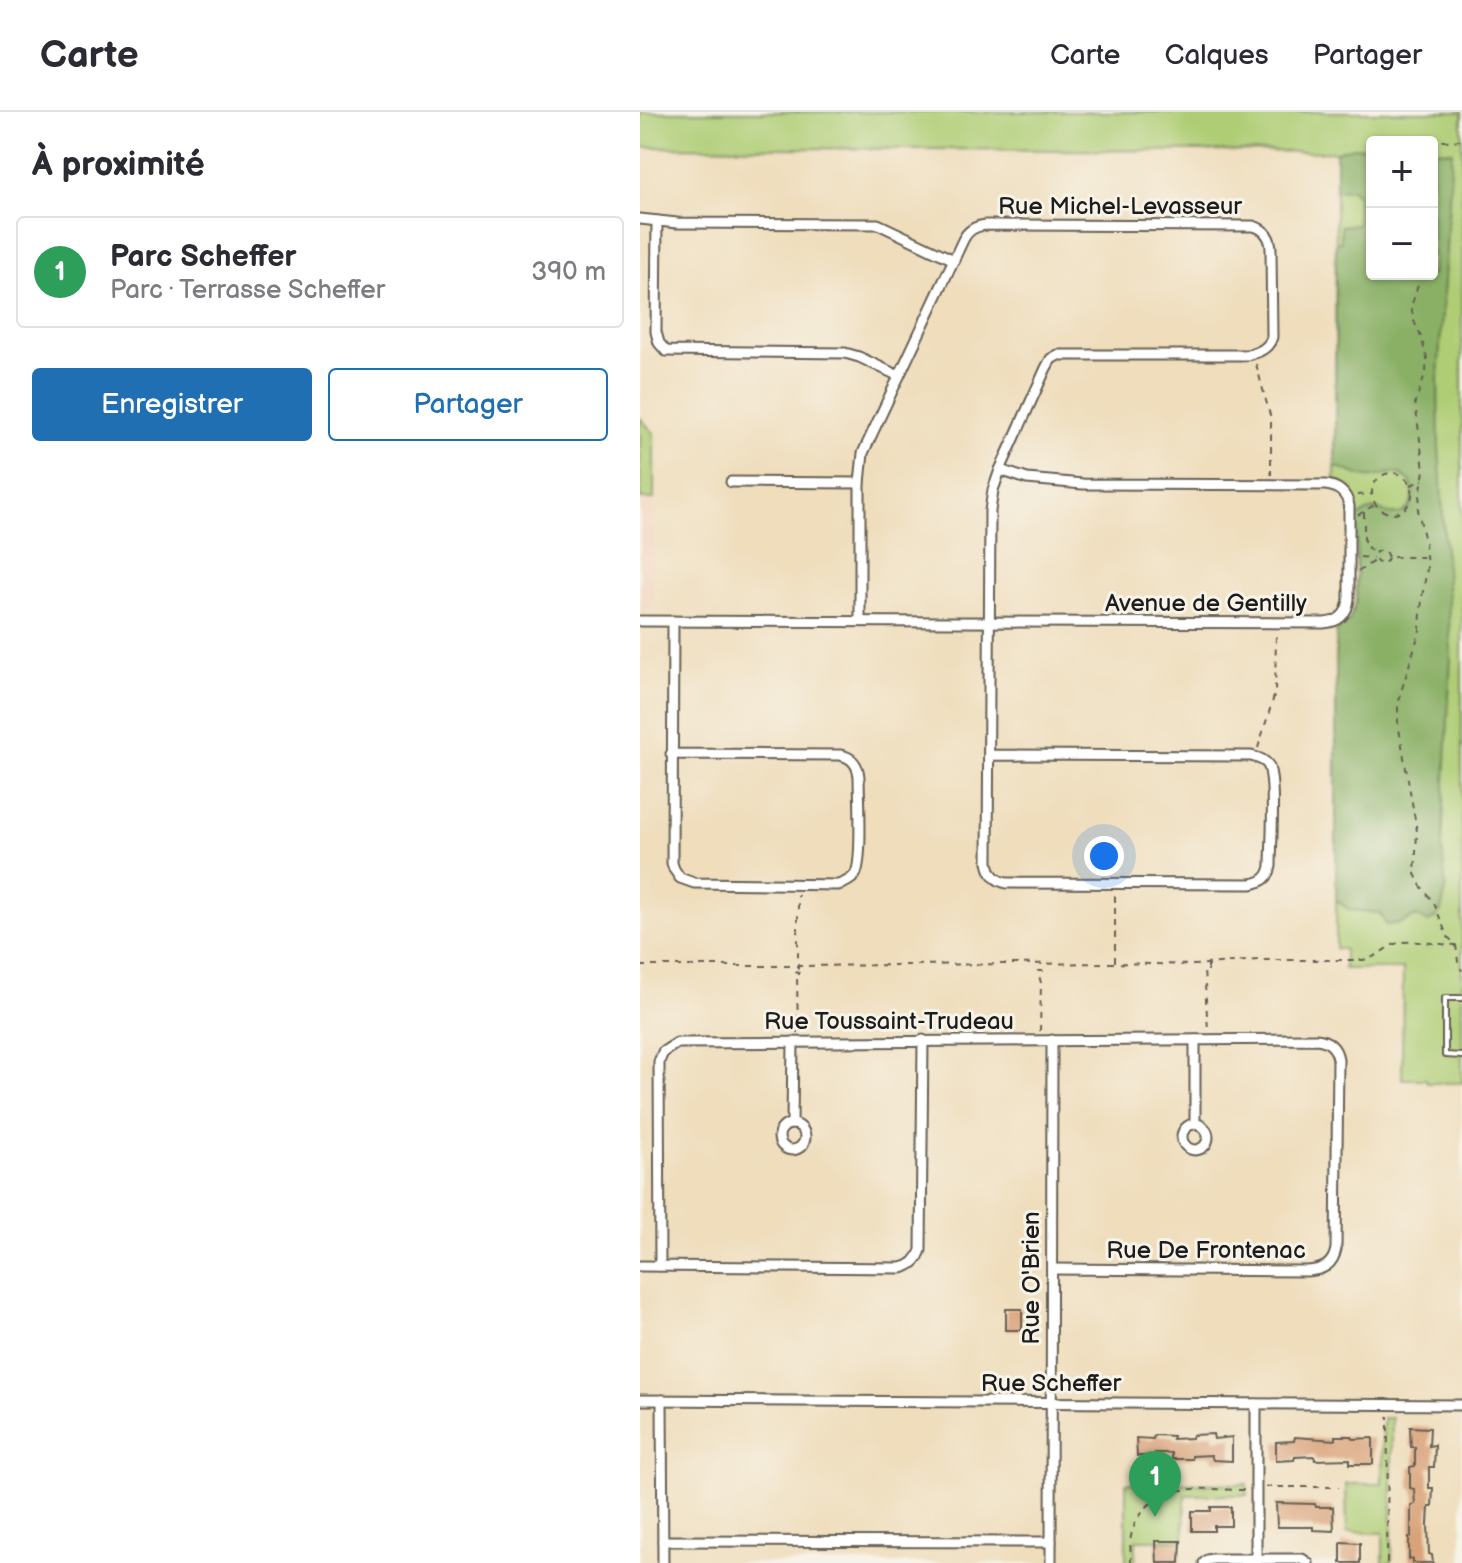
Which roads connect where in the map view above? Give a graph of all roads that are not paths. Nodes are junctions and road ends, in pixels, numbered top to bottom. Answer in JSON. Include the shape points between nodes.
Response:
{"nodes":[{"id":1,"x":640,"y":219,"type":"edge"},
{"id":2,"x":657,"y":221,"type":"junction"},
{"id":3,"x":954,"y":260,"type":"junction"},
{"id":4,"x":899,"y":376,"type":"junction"},
{"id":5,"x":1000,"y":470,"type":"junction"},
{"id":6,"x":731,"y":482,"type":"dead end"},
{"id":7,"x":860,"y":483,"type":"junction"},
{"id":8,"x":640,"y":621,"type":"edge"},
{"id":9,"x":673,"y":621,"type":"junction"},
{"id":10,"x":860,"y":621,"type":"junction"},
{"id":11,"x":990,"y":621,"type":"junction"},
{"id":12,"x":671,"y":754,"type":"junction"},
{"id":13,"x":989,"y":755,"type":"junction"},
{"id":14,"x":1462,"y":998,"type":"edge"},
{"id":15,"x":795,"y":1038,"type":"junction"},
{"id":16,"x":923,"y":1040,"type":"junction"},
{"id":17,"x":1052,"y":1040,"type":"junction"},
{"id":18,"x":1195,"y":1040,"type":"junction"},
{"id":19,"x":1332,"y":1046,"type":"joint"},
{"id":20,"x":1462,"y":1056,"type":"edge"},
{"id":21,"x":792,"y":1124,"type":"dead end"},
{"id":22,"x":1195,"y":1124,"type":"dead end"},
{"id":23,"x":640,"y":1266,"type":"edge"},
{"id":24,"x":660,"y":1266,"type":"junction"},
{"id":25,"x":1052,"y":1269,"type":"junction"},
{"id":26,"x":640,"y":1400,"type":"edge"},
{"id":27,"x":662,"y":1400,"type":"junction"},
{"id":28,"x":1051,"y":1403,"type":"junction"},
{"id":29,"x":1256,"y":1404,"type":"junction"},
{"id":30,"x":1462,"y":1405,"type":"edge"},
{"id":31,"x":663,"y":1541,"type":"junction"},
{"id":32,"x":1051,"y":1542,"type":"junction"},
{"id":33,"x":1256,"y":1559,"type":"junction"},
{"id":34,"x":663,"y":1563,"type":"edge"},
{"id":35,"x":1051,"y":1563,"type":"edge"},
{"id":36,"x":1204,"y":1563,"type":"edge"},
{"id":37,"x":1308,"y":1563,"type":"edge"}],
"edges":[{"from":1,"to":2,"type":"street"},
{"from":2,"to":3,"type":"street","via":[[878,224]]},
{"from":2,"to":4,"type":"street","via":[[656,332],[666,351],[845,353]]},
{"from":3,"to":4,"type":"street","name":"Rue Michel-Levasseur"},
{"from":3,"to":5,"type":"street","name":"Rue Michel-Levasseur","via":[[969,231],[986,225],[1253,226],[1265,233],[1271,246],[1272,337],[1266,348],[1247,355],[1058,355],[1046,368]]},
{"from":4,"to":7,"type":"street","name":"Rue Michel-Levasseur","via":[[866,447]]},
{"from":5,"to":11,"type":"street","name":"Rue Michel-Levasseur","via":[[990,511]]},
{"from":5,"to":11,"type":"street","name":"Avenue de Gentilly","via":[[1071,484],[1335,487],[1349,506],[1349,599],[1340,618],[1324,623]]},
{"from":6,"to":7,"type":"street"},
{"from":7,"to":10,"type":"street","name":"Rue Michel-Levasseur"},
{"from":8,"to":9,"type":"street","name":"Avenue de Gentilly"},
{"from":9,"to":10,"type":"street","name":"Avenue de Gentilly"},
{"from":9,"to":12,"type":"street"},
{"from":10,"to":11,"type":"street","name":"Avenue de Gentilly"},
{"from":11,"to":13,"type":"street","name":"Rue Michel-Levasseur"},
{"from":12,"to":12,"type":"street","via":[[672,863],[683,881],[838,885],[855,874],[859,777],[850,758]]},
{"from":13,"to":13,"type":"street","name":"Rue Michel-Levasseur","via":[[1260,758],[1272,780],[1269,874],[1251,884],[1002,882],[988,862]]},
{"from":14,"to":20,"type":"lane","via":[[1445,998],[1445,1055]]},
{"from":15,"to":16,"type":"street","name":"Rue Toussaint-Trudeau"},
{"from":15,"to":21,"type":"street"},
{"from":15,"to":24,"type":"street","name":"Rue Toussaint-Trudeau","via":[[683,1042],[660,1057]]},
{"from":16,"to":17,"type":"street","name":"Rue Toussaint-Trudeau"},
{"from":16,"to":24,"type":"street","via":[[921,1250],[916,1260],[901,1268]]},
{"from":17,"to":18,"type":"street","name":"Rue Toussaint-Trudeau"},
{"from":17,"to":25,"type":"street","name":"Rue O'Brien"},
{"from":18,"to":19,"type":"street","name":"Rue Toussaint-Trudeau","via":[[1316,1039]]},
{"from":18,"to":22,"type":"street"},
{"from":19,"to":25,"type":"street","name":"Rue De Frontenac","via":[[1338,1059],[1336,1249],[1327,1266],[1307,1271]]},
{"from":23,"to":24,"type":"street"},
{"from":25,"to":28,"type":"street","name":"Rue O'Brien"},
{"from":26,"to":27,"type":"street","name":"Rue Scheffer"},
{"from":27,"to":28,"type":"street","name":"Rue Scheffer"},
{"from":27,"to":31,"type":"street"},
{"from":28,"to":29,"type":"street","name":"Rue Scheffer"},
{"from":28,"to":32,"type":"street","name":"Rue O'Brien"},
{"from":29,"to":30,"type":"street","name":"Rue Scheffer"},
{"from":29,"to":33,"type":"street"},
{"from":31,"to":32,"type":"street"},
{"from":31,"to":34,"type":"street"},
{"from":32,"to":35,"type":"street","name":"Rue O'Brien"},
{"from":33,"to":36,"type":"street"},
{"from":33,"to":37,"type":"street"}]}
